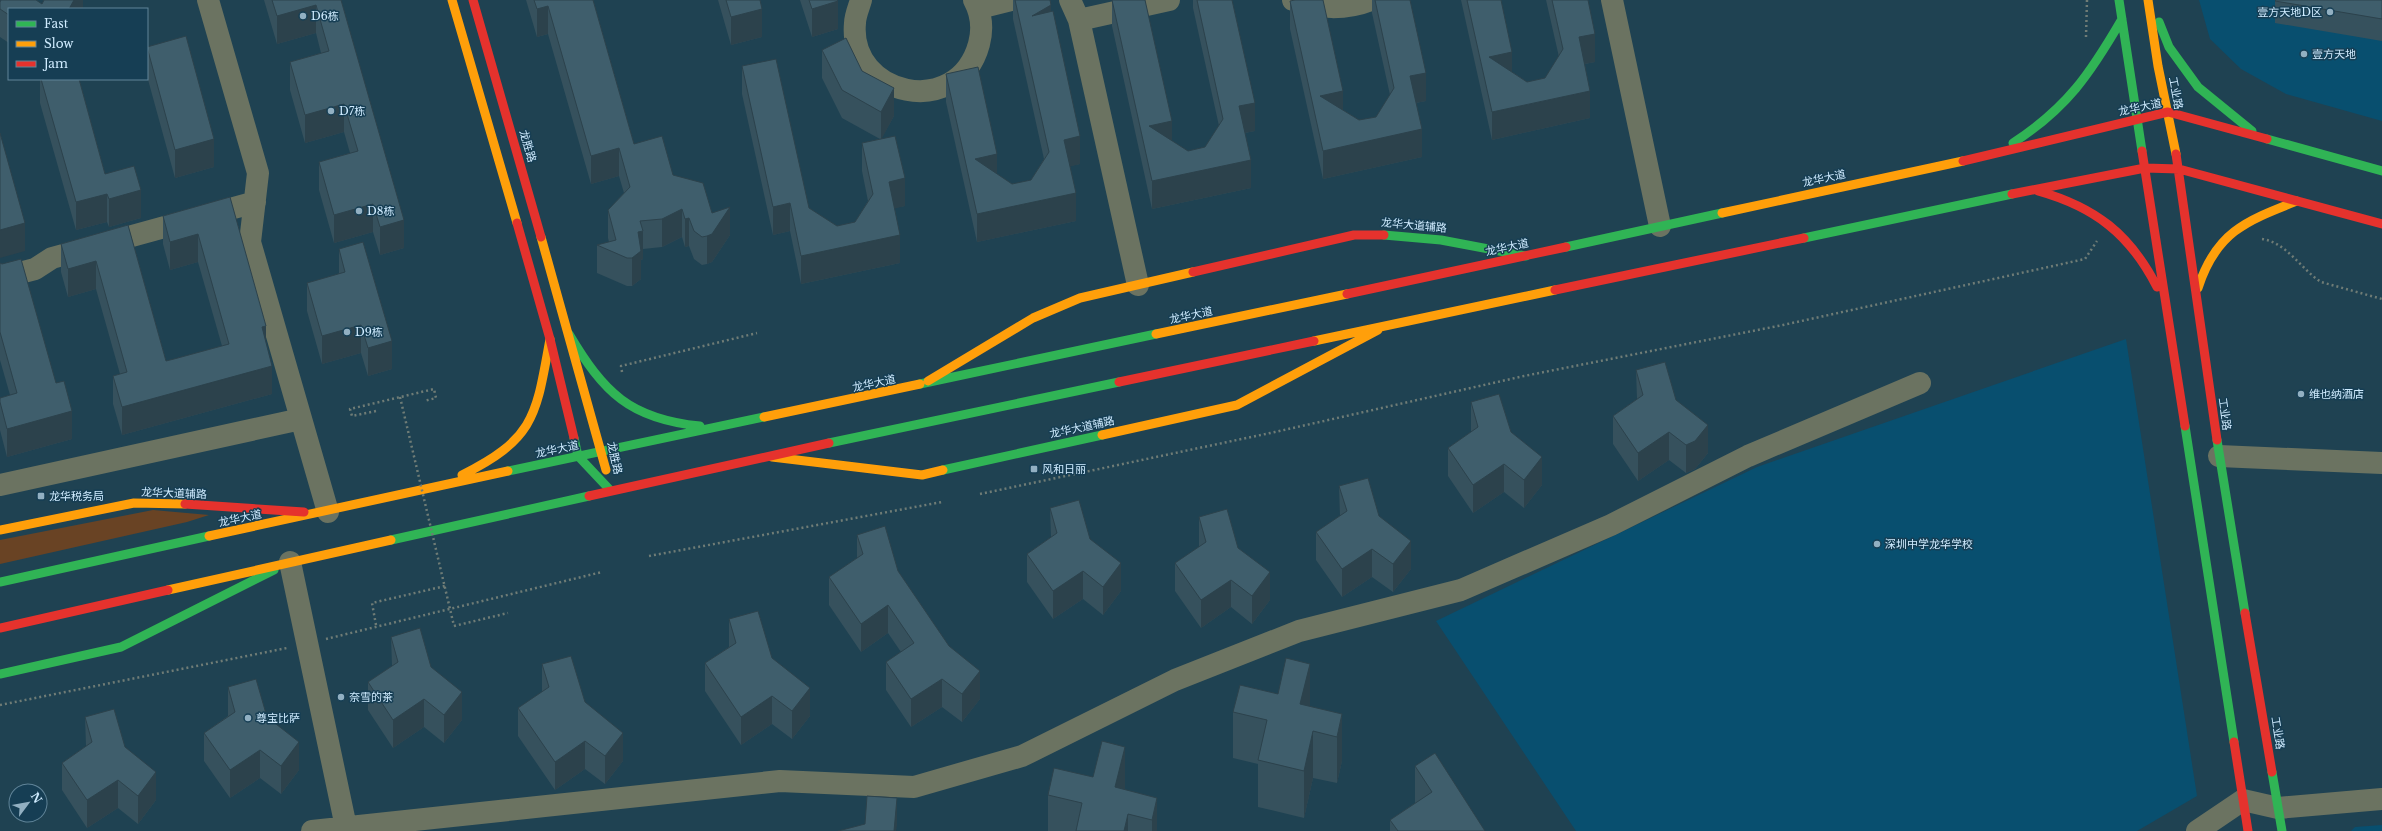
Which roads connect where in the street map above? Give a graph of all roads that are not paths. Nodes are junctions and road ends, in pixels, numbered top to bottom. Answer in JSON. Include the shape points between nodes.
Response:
{"nodes":[{"id":1,"x":208,"y":0,"type":"edge"},
{"id":2,"x":452,"y":0,"type":"edge"},
{"id":3,"x":473,"y":0,"type":"edge"},
{"id":4,"x":861,"y":0,"type":"edge"},
{"id":5,"x":1011,"y":0,"type":"edge"},
{"id":6,"x":1070,"y":0,"type":"edge"},
{"id":7,"x":1169,"y":0,"type":"edge"},
{"id":8,"x":1293,"y":0,"type":"edge"},
{"id":9,"x":1371,"y":0,"type":"edge"},
{"id":10,"x":1612,"y":0,"type":"edge"},
{"id":11,"x":2119,"y":0,"type":"edge"},
{"id":12,"x":2148,"y":0,"type":"edge"},
{"id":13,"x":2152,"y":0,"type":"edge"},
{"id":14,"x":976,"y":4,"type":"edge"},
{"id":15,"x":2122,"y":19,"type":"junction"},
{"id":16,"x":1079,"y":20,"type":"junction"},
{"id":17,"x":2168,"y":112,"type":"junction"},
{"id":18,"x":2137,"y":120,"type":"junction"},
{"id":19,"x":2259,"y":137,"type":"junction"},
{"id":20,"x":1993,"y":154,"type":"junction"},
{"id":21,"x":2145,"y":168,"type":"junction"},
{"id":22,"x":2179,"y":169,"type":"junction"},
{"id":23,"x":2382,"y":171,"type":"edge"},
{"id":24,"x":2031,"y":190,"type":"junction"},
{"id":25,"x":2297,"y":201,"type":"junction"},
{"id":26,"x":255,"y":202,"type":"junction"},
{"id":27,"x":2382,"y":224,"type":"edge"},
{"id":28,"x":1660,"y":226,"type":"junction"},
{"id":29,"x":1526,"y":256,"type":"junction"},
{"id":30,"x":0,"y":278,"type":"edge"},
{"id":31,"x":1138,"y":285,"type":"junction"},
{"id":32,"x":2196,"y":297,"type":"junction"},
{"id":33,"x":2164,"y":301,"type":"junction"},
{"id":34,"x":1385,"y":326,"type":"junction"},
{"id":35,"x":569,"y":334,"type":"junction"},
{"id":36,"x":550,"y":339,"type":"junction"},
{"id":37,"x":1920,"y":383,"type":"dead end"},
{"id":38,"x":921,"y":385,"type":"junction"},
{"id":39,"x":301,"y":419,"type":"junction"},
{"id":40,"x":721,"y":428,"type":"junction"},
{"id":41,"x":602,"y":452,"type":"junction"},
{"id":42,"x":578,"y":456,"type":"junction"},
{"id":43,"x":766,"y":456,"type":"junction"},
{"id":44,"x":2219,"y":456,"type":"junction"},
{"id":45,"x":2382,"y":463,"type":"edge"},
{"id":46,"x":0,"y":485,"type":"edge"},
{"id":47,"x":439,"y":486,"type":"junction"},
{"id":48,"x":610,"y":490,"type":"junction"},
{"id":49,"x":326,"y":512,"type":"junction"},
{"id":50,"x":0,"y":530,"type":"edge"},
{"id":51,"x":290,"y":562,"type":"junction"},
{"id":52,"x":0,"y":582,"type":"edge"},
{"id":53,"x":0,"y":628,"type":"edge"},
{"id":54,"x":0,"y":674,"type":"edge"},
{"id":55,"x":2382,"y":799,"type":"edge"},
{"id":56,"x":2243,"y":800,"type":"junction"},
{"id":57,"x":2278,"y":808,"type":"junction"},
{"id":58,"x":346,"y":827,"type":"junction"},
{"id":59,"x":312,"y":831,"type":"edge"},
{"id":60,"x":2197,"y":831,"type":"edge"},
{"id":61,"x":2248,"y":831,"type":"edge"},
{"id":62,"x":2282,"y":831,"type":"edge"}],
"edges":[{"from":1,"to":26,"type":"street","via":[[258,173]]},
{"from":2,"to":36,"type":"main road","name":"龙胜路"},
{"from":3,"to":35,"type":"main road","name":"龙胜路"},
{"from":4,"to":14,"type":"street","via":[[854,24],[858,49],[870,70],[890,85],[914,92],[939,89],[960,76],[975,57],[982,33]]},
{"from":5,"to":14,"type":"street"},
{"from":6,"to":16,"type":"street"},
{"from":7,"to":16,"type":"street"},
{"from":8,"to":9,"type":"street","via":[[1334,8]]},
{"from":10,"to":28,"type":"street"},
{"from":11,"to":15,"type":"main road"},
{"from":12,"to":17,"type":"main road","name":"工业路"},
{"from":13,"to":19,"type":"main road","via":[[2169,47],[2198,87]]},
{"from":15,"to":18,"type":"main road"},
{"from":15,"to":20,"type":"main road","via":[[2088,78],[2077,92],[2047,121]]},
{"from":16,"to":31,"type":"street"},
{"from":17,"to":18,"type":"main road","name":"龙华大道"},
{"from":17,"to":19,"type":"main road","name":"龙华大道"},
{"from":17,"to":22,"type":"main road","name":"工业路"},
{"from":18,"to":20,"type":"main road","name":"龙华大道"},
{"from":18,"to":21,"type":"main road"},
{"from":19,"to":23,"type":"main road","name":"龙华大道"},
{"from":20,"to":28,"type":"main road","name":"龙华大道"},
{"from":21,"to":22,"type":"main road"},
{"from":21,"to":24,"type":"main road"},
{"from":21,"to":33,"type":"main road"},
{"from":22,"to":25,"type":"main road"},
{"from":22,"to":32,"type":"main road","name":"工业路"},
{"from":24,"to":33,"type":"main road","via":[[2069,200],[2100,216],[2116,229],[2140,256]]},
{"from":24,"to":34,"type":"main road"},
{"from":25,"to":27,"type":"main road"},
{"from":25,"to":32,"type":"main road","via":[[2242,224],[2225,237],[2210,254],[2202,270]]},
{"from":26,"to":30,"type":"street","via":[[52,258],[35,269]]},
{"from":26,"to":39,"type":"street","via":[[250,242]]},
{"from":28,"to":29,"type":"main road","name":"龙华大道"},
{"from":29,"to":31,"type":"main road","name":"龙华大道辅路","via":[[1462,242],[1400,234],[1354,235]]},
{"from":29,"to":38,"type":"main road","name":"龙华大道"},
{"from":31,"to":38,"type":"main road","name":"龙华大道辅路","via":[[1080,298],[1059,306],[1033,318]]},
{"from":32,"to":44,"type":"main road","name":"工业路"},
{"from":33,"to":56,"type":"main road"},
{"from":34,"to":43,"type":"main road"},
{"from":34,"to":43,"type":"main road","name":"龙华大道辅路","via":[[1237,405],[922,475]]},
{"from":35,"to":40,"type":"main road","via":[[585,363],[614,396],[656,418],[683,426]]},
{"from":35,"to":41,"type":"main road","name":"龙胜路"},
{"from":36,"to":42,"type":"main road","name":"龙胜路"},
{"from":36,"to":47,"type":"main road","via":[[538,396],[526,429],[486,461]]},
{"from":37,"to":58,"type":"street","via":[[1748,456],[1611,525],[1461,590],[1299,631],[1175,680],[1022,756],[914,787],[780,781]]},
{"from":38,"to":40,"type":"main road","name":"龙华大道"},
{"from":39,"to":46,"type":"street"},
{"from":39,"to":49,"type":"street"},
{"from":40,"to":41,"type":"main road","name":"龙华大道"},
{"from":41,"to":42,"type":"main road","name":"龙华大道"},
{"from":41,"to":48,"type":"main road","name":"龙胜路"},
{"from":42,"to":47,"type":"main road","name":"龙华大道"},
{"from":42,"to":48,"type":"main road","name":"龙胜路"},
{"from":43,"to":48,"type":"main road"},
{"from":44,"to":45,"type":"street"},
{"from":44,"to":57,"type":"main road","name":"工业路"},
{"from":47,"to":49,"type":"main road","name":"龙华大道"},
{"from":48,"to":51,"type":"main road"},
{"from":49,"to":50,"type":"main road","name":"龙华大道辅路","via":[[154,502],[106,508]]},
{"from":49,"to":52,"type":"main road","name":"龙华大道"},
{"from":51,"to":53,"type":"main road"},
{"from":51,"to":54,"type":"main road","via":[[121,647]]},
{"from":51,"to":58,"type":"street"},
{"from":55,"to":57,"type":"street"},
{"from":56,"to":57,"type":"street"},
{"from":56,"to":60,"type":"street"},
{"from":56,"to":61,"type":"main road"},
{"from":57,"to":62,"type":"main road","name":"工业路"},
{"from":58,"to":59,"type":"street"}]}
